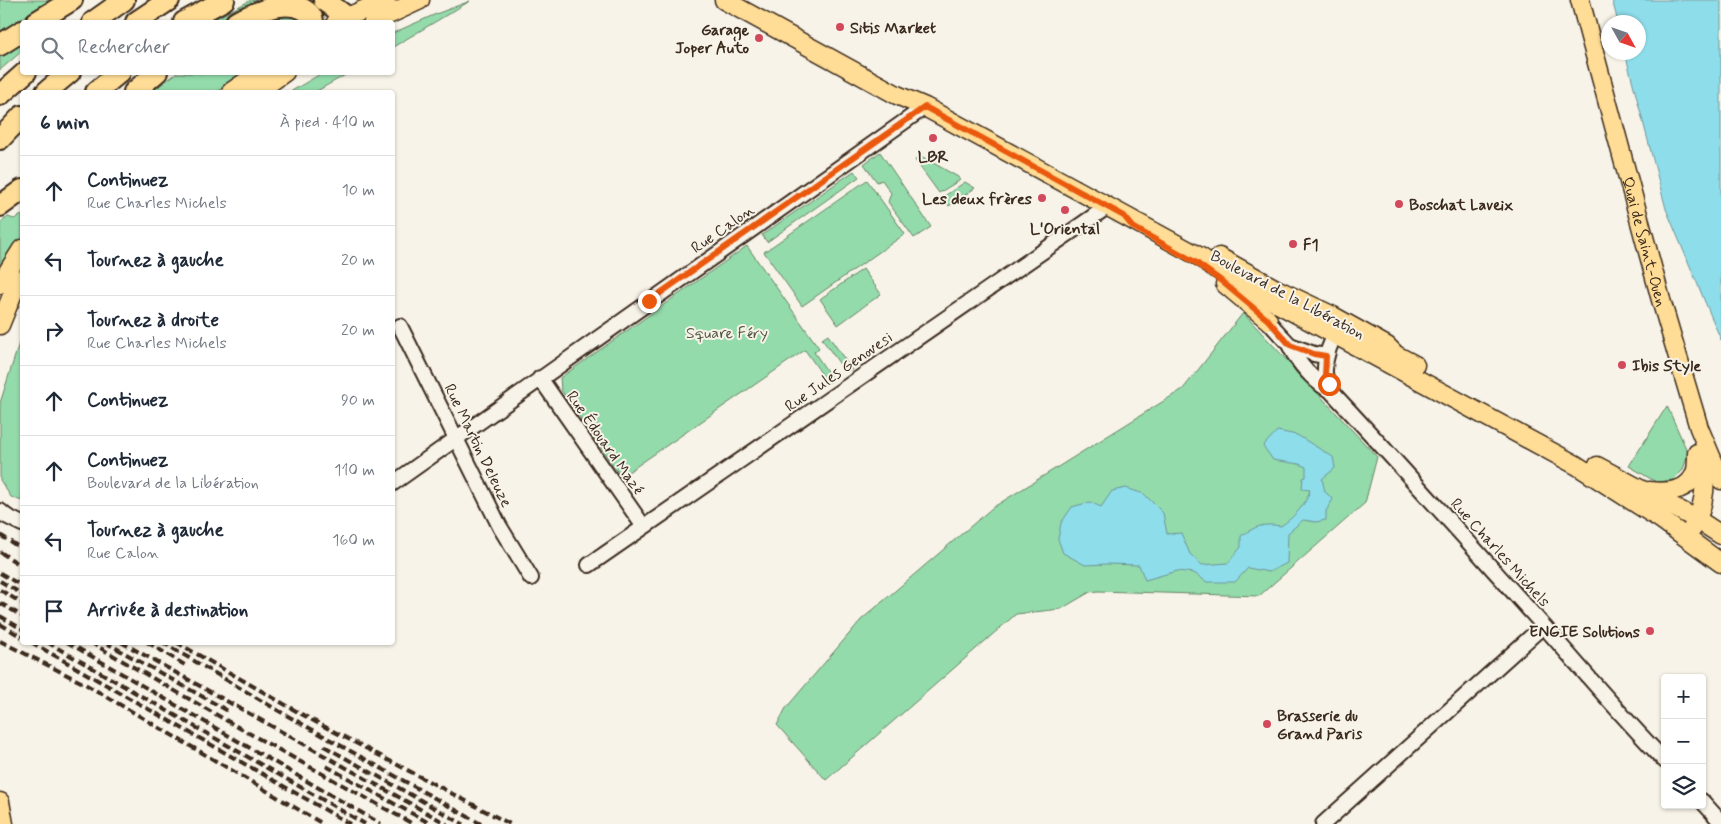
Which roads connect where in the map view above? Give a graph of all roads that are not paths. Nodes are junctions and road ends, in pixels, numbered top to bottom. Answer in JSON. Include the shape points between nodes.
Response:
{"nodes":[{"id":1,"x":72,"y":0,"type":"edge"},
{"id":2,"x":124,"y":0,"type":"edge"},
{"id":3,"x":169,"y":0,"type":"edge"},
{"id":4,"x":224,"y":0,"type":"edge"},
{"id":5,"x":268,"y":0,"type":"edge"},
{"id":6,"x":324,"y":0,"type":"edge"},
{"id":7,"x":420,"y":0,"type":"edge"},
{"id":8,"x":724,"y":0,"type":"edge"},
{"id":9,"x":746,"y":0,"type":"edge"},
{"id":10,"x":1580,"y":0,"type":"edge"},
{"id":11,"x":378,"y":15,"type":"edge"},
{"id":12,"x":39,"y":20,"type":"edge"},
{"id":13,"x":96,"y":20,"type":"edge"},
{"id":14,"x":139,"y":20,"type":"edge"},
{"id":15,"x":188,"y":20,"type":"edge"},
{"id":16,"x":231,"y":20,"type":"edge"},
{"id":17,"x":241,"y":20,"type":"edge"},
{"id":18,"x":313,"y":20,"type":"edge"},
{"id":19,"x":347,"y":20,"type":"edge"},
{"id":20,"x":353,"y":20,"type":"edge"},
{"id":21,"x":20,"y":32,"type":"edge"},
{"id":22,"x":798,"y":35,"type":"junction"},
{"id":23,"x":0,"y":45,"type":"edge"},
{"id":24,"x":23,"y":75,"type":"edge"},
{"id":25,"x":66,"y":75,"type":"edge"},
{"id":26,"x":116,"y":75,"type":"edge"},
{"id":27,"x":154,"y":75,"type":"edge"},
{"id":28,"x":256,"y":75,"type":"edge"},
{"id":29,"x":281,"y":75,"type":"edge"},
{"id":30,"x":48,"y":90,"type":"edge"},
{"id":31,"x":98,"y":90,"type":"edge"},
{"id":32,"x":136,"y":90,"type":"edge"},
{"id":33,"x":234,"y":90,"type":"edge"},
{"id":34,"x":260,"y":90,"type":"edge"},
{"id":35,"x":0,"y":95,"type":"edge"},
{"id":36,"x":925,"y":107,"type":"junction"},
{"id":37,"x":20,"y":118,"type":"edge"},
{"id":38,"x":0,"y":138,"type":"edge"},
{"id":39,"x":20,"y":191,"type":"edge"},
{"id":40,"x":0,"y":206,"type":"edge"},
{"id":41,"x":1107,"y":207,"type":"junction"},
{"id":42,"x":1124,"y":216,"type":"junction"},
{"id":43,"x":20,"y":252,"type":"edge"},
{"id":44,"x":20,"y":282,"type":"edge"},
{"id":45,"x":0,"y":284,"type":"edge"},
{"id":46,"x":1256,"y":292,"type":"junction"},
{"id":47,"x":1268,"y":320,"type":"junction"},
{"id":48,"x":0,"y":325,"type":"edge"},
{"id":49,"x":401,"y":325,"type":"edge"},
{"id":50,"x":1338,"y":327,"type":"junction"},
{"id":51,"x":1290,"y":345,"type":"junction"},
{"id":52,"x":1326,"y":356,"type":"junction"},
{"id":53,"x":540,"y":378,"type":"junction"},
{"id":54,"x":1330,"y":390,"type":"junction"},
{"id":55,"x":1698,"y":428,"type":"junction"},
{"id":56,"x":457,"y":438,"type":"junction"},
{"id":57,"x":1721,"y":480,"type":"edge"},
{"id":58,"x":395,"y":482,"type":"edge"},
{"id":59,"x":1646,"y":491,"type":"junction"},
{"id":60,"x":0,"y":511,"type":"edge"},
{"id":61,"x":1698,"y":520,"type":"junction"},
{"id":62,"x":20,"y":523,"type":"edge"},
{"id":63,"x":644,"y":526,"type":"junction"},
{"id":64,"x":1720,"y":532,"type":"edge"},
{"id":65,"x":1687,"y":538,"type":"junction"},
{"id":66,"x":1705,"y":551,"type":"junction"},
{"id":67,"x":1721,"y":563,"type":"edge"},
{"id":68,"x":589,"y":565,"type":"dead end"},
{"id":69,"x":531,"y":578,"type":"dead end"},
{"id":70,"x":1543,"y":626,"type":"junction"},
{"id":71,"x":1661,"y":757,"type":"edge"},
{"id":72,"x":0,"y":802,"type":"edge"},
{"id":73,"x":1706,"y":805,"type":"edge"},
{"id":74,"x":1721,"y":822,"type":"edge"},
{"id":75,"x":4,"y":824,"type":"edge"},
{"id":76,"x":1323,"y":824,"type":"edge"}],
"edges":[{"from":1,"to":12,"type":"highway"},
{"from":2,"to":13,"type":"highway"},
{"from":3,"to":14,"type":"highway"},
{"from":4,"to":15,"type":"highway"},
{"from":5,"to":16,"type":"highway"},
{"from":6,"to":19,"type":"highway"},
{"from":7,"to":11,"type":"main road"},
{"from":8,"to":22,"type":"main road","name":"Boulevard de la Libération"},
{"from":9,"to":22,"type":"main road","name":"Boulevard de la Libération"},
{"from":10,"to":55,"type":"main road","name":"Quai de Saint-Ouen"},
{"from":11,"to":20,"type":"main road"},
{"from":17,"to":18,"type":"highway","via":[[281,5],[294,5]]},
{"from":21,"to":23,"type":"highway"},
{"from":22,"to":36,"type":"main road","name":"Boulevard de la Libération","via":[[898,95]]},
{"from":22,"to":50,"type":"main road","name":"Boulevard de la Libération","via":[[1276,289]]},
{"from":24,"to":35,"type":"highway"},
{"from":25,"to":30,"type":"highway"},
{"from":26,"to":31,"type":"highway"},
{"from":27,"to":32,"type":"highway"},
{"from":28,"to":33,"type":"main road"},
{"from":29,"to":34,"type":"main road"},
{"from":36,"to":41,"type":"main road","name":"Boulevard de la Libération"},
{"from":36,"to":53,"type":"street","name":"Rue Calon"},
{"from":37,"to":38,"type":"highway"},
{"from":39,"to":40,"type":"highway"},
{"from":41,"to":42,"type":"main road","name":"Boulevard de la Libération"},
{"from":41,"to":63,"type":"street","name":"Rue Jules Genovesi"},
{"from":42,"to":46,"type":"main road","name":"Boulevard de la Libération","via":[[1202,258]]},
{"from":42,"to":47,"type":"main road","via":[[1133,227],[1220,280]]},
{"from":43,"to":45,"type":"main road"},
{"from":44,"to":48,"type":"main road"},
{"from":46,"to":47,"type":"street","name":"Rue Charles Michels","via":[[1259,306]]},
{"from":46,"to":50,"type":"main road","name":"Boulevard de la Libération"},
{"from":47,"to":51,"type":"street","name":"Rue Charles Michels"},
{"from":49,"to":56,"type":"street","name":"Rue Martin Deleuze"},
{"from":50,"to":52,"type":"street"},
{"from":50,"to":59,"type":"main road","name":"Boulevard de la Libération","via":[[1387,346],[1396,355]]},
{"from":50,"to":65,"type":"main road","name":"Boulevard de la Libération","via":[[1576,465]]},
{"from":51,"to":52,"type":"street"},
{"from":51,"to":54,"type":"street","name":"Rue Charles Michels","via":[[1296,357]]},
{"from":52,"to":54,"type":"street","via":[[1325,376]]},
{"from":53,"to":56,"type":"street","name":"Rue Calon"},
{"from":53,"to":63,"type":"street","name":"Rue Édouard Mazé"},
{"from":54,"to":70,"type":"street","name":"Rue Charles Michels"},
{"from":55,"to":57,"type":"main road","name":"Quai de Saint-Ouen"},
{"from":55,"to":59,"type":"main road","via":[[1696,470],[1690,482],[1678,491]]},
{"from":55,"to":61,"type":"main road","via":[[1706,475]]},
{"from":56,"to":58,"type":"street","name":"Rue Calon"},
{"from":56,"to":69,"type":"street","name":"Rue Martin Deleuze","via":[[500,527]]},
{"from":59,"to":61,"type":"main road","name":"Boulevard de la Libération"},
{"from":60,"to":62,"type":"street"},
{"from":61,"to":64,"type":"main road","name":"Boulevard de la Libération"},
{"from":61,"to":65,"type":"main road"},
{"from":63,"to":68,"type":"street","name":"Rue Jules Genovesi"},
{"from":64,"to":66,"type":"main road"},
{"from":65,"to":66,"type":"main road"},
{"from":66,"to":67,"type":"main road"},
{"from":70,"to":71,"type":"street","name":"Rue Charles Michels"},
{"from":70,"to":76,"type":"street"},
{"from":72,"to":75,"type":"main road"},
{"from":73,"to":74,"type":"street"}]}
